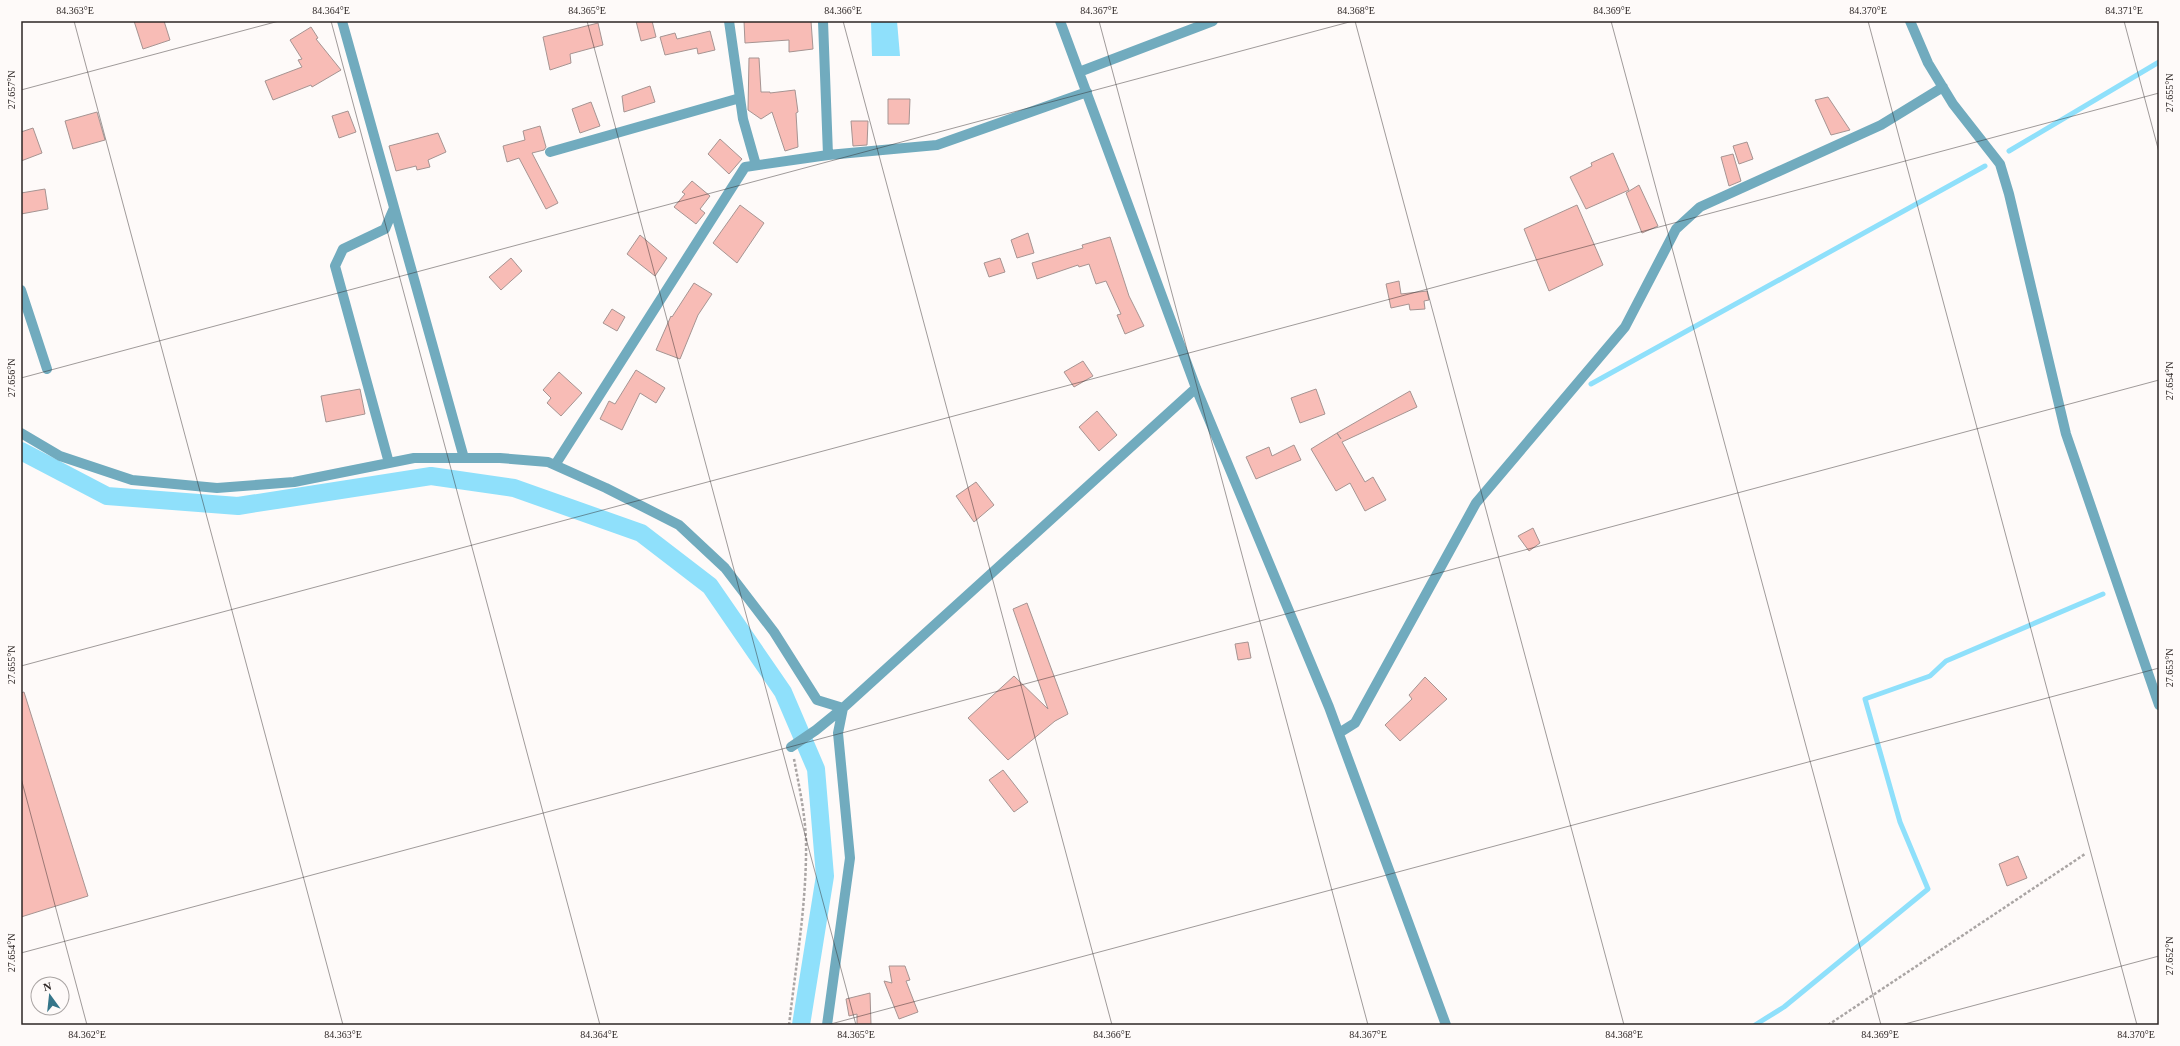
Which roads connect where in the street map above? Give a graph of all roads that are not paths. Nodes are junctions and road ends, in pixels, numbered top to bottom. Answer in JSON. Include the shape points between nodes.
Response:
{"nodes":[{"id":1,"x":342,"y":21,"type":"edge"},
{"id":2,"x":729,"y":21,"type":"edge"},
{"id":3,"x":823,"y":21,"type":"edge"},
{"id":4,"x":1060,"y":21,"type":"edge"},
{"id":5,"x":1213,"y":21,"type":"edge"},
{"id":6,"x":1910,"y":21,"type":"edge"},
{"id":7,"x":1079,"y":72,"type":"junction"},
{"id":8,"x":1943,"y":87,"type":"junction"},
{"id":9,"x":1087,"y":92,"type":"junction"},
{"id":10,"x":740,"y":98,"type":"junction"},
{"id":11,"x":550,"y":152,"type":"dead end"},
{"id":12,"x":828,"y":155,"type":"junction"},
{"id":13,"x":756,"y":165,"type":"junction"},
{"id":14,"x":394,"y":208,"type":"junction"},
{"id":15,"x":21,"y":290,"type":"edge"},
{"id":16,"x":47,"y":369,"type":"dead end"},
{"id":17,"x":1196,"y":388,"type":"junction"},
{"id":18,"x":21,"y":433,"type":"edge"},
{"id":19,"x":464,"y":458,"type":"junction"},
{"id":20,"x":389,"y":463,"type":"junction"},
{"id":21,"x":555,"y":465,"type":"junction"},
{"id":22,"x":2159,"y":705,"type":"edge"},
{"id":23,"x":843,"y":708,"type":"junction"},
{"id":24,"x":1339,"y":733,"type":"junction"},
{"id":25,"x":791,"y":747,"type":"road end"},
{"id":26,"x":827,"y":1025,"type":"edge"},
{"id":27,"x":1446,"y":1025,"type":"edge"}],
"edges":[{"from":1,"to":14,"type":"street"},
{"from":2,"to":10,"type":"street"},
{"from":3,"to":12,"type":"street"},
{"from":4,"to":7,"type":"street"},
{"from":5,"to":7,"type":"street"},
{"from":6,"to":8,"type":"street","via":[[1928,63]]},
{"from":7,"to":9,"type":"street"},
{"from":8,"to":22,"type":"street","via":[[1953,104],[2000,164],[2066,434]]},
{"from":8,"to":24,"type":"street","via":[[1881,125],[1700,207],[1676,228],[1625,327],[1476,503],[1355,723]]},
{"from":9,"to":12,"type":"street","via":[[937,145]]},
{"from":9,"to":17,"type":"street"},
{"from":10,"to":11,"type":"street"},
{"from":10,"to":13,"type":"street"},
{"from":12,"to":13,"type":"street"},
{"from":13,"to":21,"type":"street","via":[[745,167]]},
{"from":14,"to":19,"type":"street"},
{"from":14,"to":20,"type":"street","via":[[385,229],[343,249],[335,266]]},
{"from":15,"to":16,"type":"street"},
{"from":17,"to":23,"type":"street"},
{"from":17,"to":24,"type":"street"},
{"from":18,"to":20,"type":"street","via":[[60,456],[132,480],[217,488],[294,482]]},
{"from":19,"to":20,"type":"street","via":[[414,458]]},
{"from":19,"to":21,"type":"street","via":[[500,458],[548,462]]},
{"from":21,"to":23,"type":"street","via":[[679,525],[725,568],[774,632],[817,700]]},
{"from":23,"to":25,"type":"street"},
{"from":23,"to":26,"type":"street","via":[[838,733],[850,858]]},
{"from":24,"to":27,"type":"street"}]}
